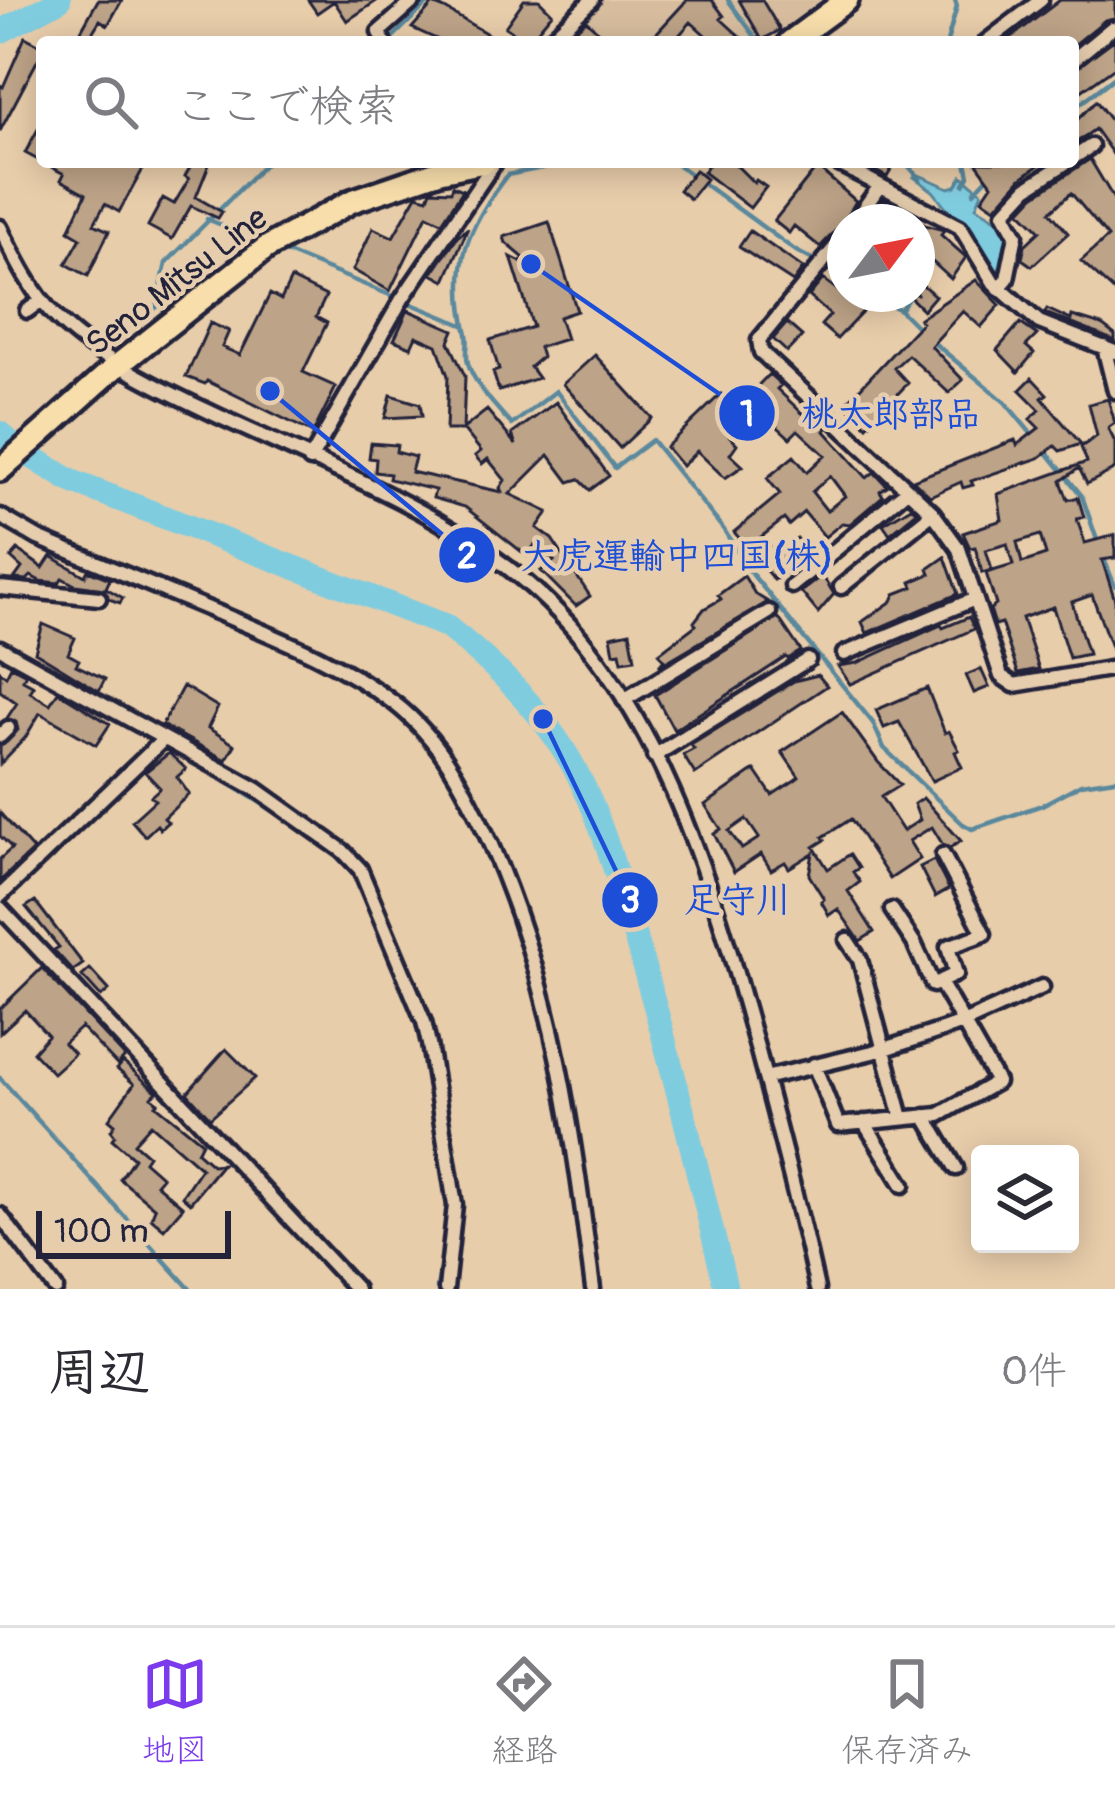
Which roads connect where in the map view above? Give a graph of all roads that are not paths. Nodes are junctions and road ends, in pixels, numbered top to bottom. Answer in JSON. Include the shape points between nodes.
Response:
{"nodes":[{"id":1,"x":415,"y":0,"type":"edge"},
{"id":2,"x":592,"y":0,"type":"edge"},
{"id":3,"x":1042,"y":0,"type":"edge"},
{"id":4,"x":832,"y":4,"type":"edge"},
{"id":5,"x":1112,"y":28,"type":"edge"},
{"id":6,"x":381,"y":36,"type":"edge"},
{"id":7,"x":553,"y":36,"type":"edge"},
{"id":8,"x":797,"y":36,"type":"edge"},
{"id":9,"x":994,"y":36,"type":"edge"},
{"id":10,"x":1079,"y":55,"type":"edge"},
{"id":11,"x":1091,"y":146,"type":"dead end"},
{"id":12,"x":1079,"y":154,"type":"edge"},
{"id":13,"x":455,"y":168,"type":"edge"},
{"id":14,"x":491,"y":168,"type":"edge"},
{"id":15,"x":846,"y":168,"type":"edge"},
{"id":16,"x":1058,"y":168,"type":"edge"},
{"id":17,"x":879,"y":187,"type":"junction"},
{"id":18,"x":867,"y":204,"type":"edge"},
{"id":19,"x":0,"y":227,"type":"edge"},
{"id":20,"x":827,"y":260,"type":"edge"},
{"id":21,"x":999,"y":288,"type":"junction"},
{"id":22,"x":42,"y":300,"type":"junction"},
{"id":23,"x":27,"y":311,"type":"dead end"},
{"id":24,"x":1109,"y":350,"type":"edge"},
{"id":25,"x":117,"y":367,"type":"junction"},
{"id":26,"x":1115,"y":392,"type":"edge"},
{"id":27,"x":310,"y":460,"type":"junction"},
{"id":28,"x":0,"y":470,"type":"edge"},
{"id":29,"x":906,"y":490,"type":"junction"},
{"id":30,"x":933,"y":513,"type":"junction"},
{"id":31,"x":0,"y":516,"type":"edge"},
{"id":32,"x":791,"y":586,"type":"dead end"},
{"id":33,"x":841,"y":587,"type":"dead end"},
{"id":34,"x":0,"y":588,"type":"edge"},
{"id":35,"x":99,"y":598,"type":"dead end"},
{"id":36,"x":975,"y":599,"type":"junction"},
{"id":37,"x":769,"y":612,"type":"dead end"},
{"id":38,"x":0,"y":648,"type":"edge"},
{"id":39,"x":844,"y":654,"type":"dead end"},
{"id":40,"x":808,"y":660,"type":"dead end"},
{"id":41,"x":1115,"y":668,"type":"edge"},
{"id":42,"x":624,"y":700,"type":"junction"},
{"id":43,"x":162,"y":742,"type":"junction"},
{"id":44,"x":654,"y":756,"type":"junction"},
{"id":45,"x":943,"y":855,"type":"dead end"},
{"id":46,"x":0,"y":896,"type":"edge"},
{"id":47,"x":0,"y":908,"type":"edge"},
{"id":48,"x":892,"y":910,"type":"dead end"},
{"id":49,"x":847,"y":940,"type":"dead end"},
{"id":50,"x":940,"y":982,"type":"junction"},
{"id":51,"x":1042,"y":987,"type":"dead end"},
{"id":52,"x":963,"y":1023,"type":"junction"},
{"id":53,"x":885,"y":1049,"type":"junction"},
{"id":54,"x":814,"y":1065,"type":"junction"},
{"id":55,"x":765,"y":1078,"type":"junction"},
{"id":56,"x":925,"y":1116,"type":"junction"},
{"id":57,"x":902,"y":1118,"type":"junction"},
{"id":58,"x":864,"y":1122,"type":"junction"},
{"id":59,"x":956,"y":1168,"type":"dead end"},
{"id":60,"x":903,"y":1185,"type":"dead end"},
{"id":61,"x":0,"y":1215,"type":"edge"},
{"id":62,"x":56,"y":1289,"type":"edge"},
{"id":63,"x":356,"y":1289,"type":"edge"},
{"id":64,"x":446,"y":1289,"type":"edge"},
{"id":65,"x":593,"y":1289,"type":"edge"},
{"id":66,"x":817,"y":1289,"type":"edge"}],
"edges":[{"from":1,"to":6,"type":"street"},
{"from":2,"to":7,"type":"street"},
{"from":3,"to":9,"type":"street"},
{"from":4,"to":8,"type":"main road"},
{"from":5,"to":10,"type":"street"},
{"from":11,"to":12,"type":"street"},
{"from":13,"to":25,"type":"main road","name":"Seno Mitsu Line","via":[[318,217],[266,248]]},
{"from":14,"to":27,"type":"street","via":[[400,302]]},
{"from":15,"to":17,"type":"street"},
{"from":16,"to":21,"type":"street","via":[[1004,213],[1016,235]]},
{"from":17,"to":18,"type":"street"},
{"from":17,"to":21,"type":"street","via":[[956,225]]},
{"from":19,"to":22,"type":"street"},
{"from":20,"to":29,"type":"street","via":[[758,340],[760,352]]},
{"from":21,"to":24,"type":"street","via":[[1039,322]]},
{"from":22,"to":23,"type":"street"},
{"from":22,"to":25,"type":"street"},
{"from":24,"to":26,"type":"street"},
{"from":25,"to":27,"type":"street"},
{"from":25,"to":28,"type":"main road","name":"Seno Mitsu Line"},
{"from":27,"to":42,"type":"street","via":[[411,505],[519,575],[596,657]]},
{"from":29,"to":30,"type":"street"},
{"from":29,"to":32,"type":"street"},
{"from":30,"to":33,"type":"street"},
{"from":30,"to":36,"type":"street","via":[[959,549]]},
{"from":31,"to":65,"type":"street","via":[[346,669],[399,706],[457,773],[511,891],[553,1025]]},
{"from":34,"to":35,"type":"street"},
{"from":36,"to":39,"type":"street"},
{"from":36,"to":41,"type":"street","via":[[1001,676],[1014,685]]},
{"from":37,"to":42,"type":"street"},
{"from":38,"to":43,"type":"street"},
{"from":40,"to":44,"type":"street"},
{"from":42,"to":44,"type":"street"},
{"from":43,"to":46,"type":"street"},
{"from":43,"to":64,"type":"street","via":[[256,789],[360,869],[429,1044],[455,1205]]},
{"from":44,"to":55,"type":"street","via":[[728,943]]},
{"from":45,"to":50,"type":"street","via":[[984,934],[948,947],[956,974]]},
{"from":47,"to":63,"type":"street"},
{"from":48,"to":50,"type":"street","via":[[933,985]]},
{"from":49,"to":53,"type":"street"},
{"from":50,"to":52,"type":"street"},
{"from":51,"to":52,"type":"street"},
{"from":52,"to":53,"type":"street"},
{"from":52,"to":56,"type":"street","via":[[997,1082]]},
{"from":53,"to":54,"type":"street"},
{"from":53,"to":57,"type":"street"},
{"from":54,"to":55,"type":"street"},
{"from":54,"to":58,"type":"street","via":[[838,1125]]},
{"from":55,"to":66,"type":"street"},
{"from":56,"to":57,"type":"street"},
{"from":56,"to":59,"type":"street"},
{"from":57,"to":58,"type":"street"},
{"from":58,"to":60,"type":"street"},
{"from":61,"to":62,"type":"street"}]}
